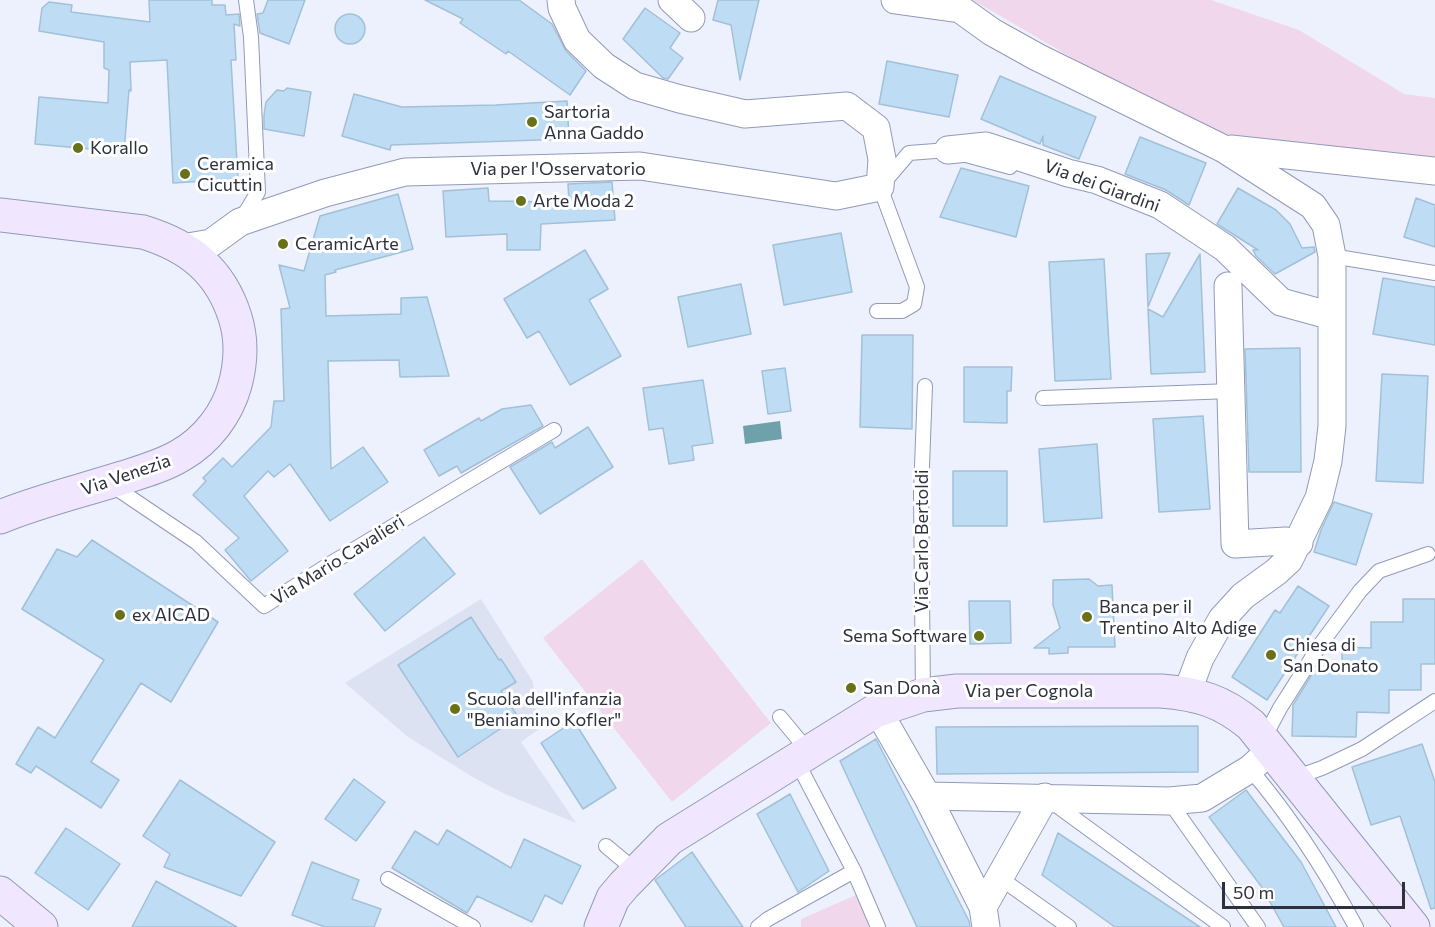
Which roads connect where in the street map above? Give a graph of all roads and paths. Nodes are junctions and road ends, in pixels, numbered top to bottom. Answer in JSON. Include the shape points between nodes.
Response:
{"nodes":[{"id":1,"x":246,"y":0,"type":"edge"},
{"id":2,"x":895,"y":0,"type":"edge"},
{"id":3,"x":558,"y":3,"type":"edge"},
{"id":4,"x":1224,"y":149,"type":"junction"},
{"id":5,"x":948,"y":150,"type":"junction"},
{"id":6,"x":1435,"y":171,"type":"edge"},
{"id":7,"x":1047,"y":177,"type":"dead end"},
{"id":8,"x":880,"y":187,"type":"junction"},
{"id":9,"x":0,"y":215,"type":"edge"},
{"id":10,"x":240,"y":222,"type":"junction"},
{"id":11,"x":182,"y":248,"type":"junction"},
{"id":12,"x":1332,"y":256,"type":"junction"},
{"id":13,"x":1435,"y":273,"type":"edge"},
{"id":14,"x":1228,"y":286,"type":"dead end"},
{"id":15,"x":877,"y":311,"type":"dead end"},
{"id":16,"x":1332,"y":316,"type":"junction"},
{"id":17,"x":925,"y":386,"type":"dead end"},
{"id":18,"x":1231,"y":391,"type":"junction"},
{"id":19,"x":1043,"y":398,"type":"dead end"},
{"id":20,"x":554,"y":430,"type":"dead end"},
{"id":21,"x":108,"y":483,"type":"junction"},
{"id":22,"x":0,"y":517,"type":"edge"},
{"id":23,"x":1299,"y":543,"type":"junction"},
{"id":24,"x":1428,"y":555,"type":"dead end"},
{"id":25,"x":1188,"y":693,"type":"junction"},
{"id":26,"x":923,"y":695,"type":"junction"},
{"id":27,"x":1435,"y":701,"type":"edge"},
{"id":28,"x":875,"y":711,"type":"junction"},
{"id":29,"x":780,"y":717,"type":"dead end"},
{"id":30,"x":1261,"y":753,"type":"junction"},
{"id":31,"x":802,"y":756,"type":"junction"},
{"id":32,"x":1294,"y":778,"type":"junction"},
{"id":33,"x":927,"y":796,"type":"junction"},
{"id":34,"x":1046,"y":797,"type":"junction"},
{"id":35,"x":1169,"y":801,"type":"junction"},
{"id":36,"x":606,"y":846,"type":"dead end"},
{"id":37,"x":636,"y":871,"type":"junction"},
{"id":38,"x":854,"y":871,"type":"junction"},
{"id":39,"x":1000,"y":878,"type":"junction"},
{"id":40,"x":388,"y":879,"type":"dead end"},
{"id":41,"x":984,"y":917,"type":"edge"},
{"id":42,"x":472,"y":927,"type":"edge"},
{"id":43,"x":601,"y":927,"type":"edge"},
{"id":44,"x":758,"y":927,"type":"edge"},
{"id":45,"x":878,"y":927,"type":"edge"},
{"id":46,"x":1069,"y":927,"type":"edge"},
{"id":47,"x":1223,"y":927,"type":"edge"},
{"id":48,"x":1258,"y":927,"type":"edge"},
{"id":49,"x":1356,"y":927,"type":"edge"},
{"id":50,"x":1413,"y":927,"type":"edge"}],
"edges":[{"from":1,"to":10,"type":"lane","name":"Via per l'Osservatorio","via":[[258,192]]},
{"from":2,"to":4,"type":"street","via":[[960,9],[1038,57]]},
{"from":3,"to":8,"type":"street","via":[[577,40],[604,66],[635,86],[745,114],[847,106],[876,128],[882,159]]},
{"from":4,"to":6,"type":"street"},
{"from":4,"to":12,"type":"street","via":[[1313,206],[1326,225]]},
{"from":5,"to":7,"type":"lane"},
{"from":5,"to":8,"type":"lane","via":[[909,153]]},
{"from":5,"to":16,"type":"street","name":"Via dei Giardini","via":[[986,146],[1097,180],[1160,205],[1225,248],[1281,302]]},
{"from":8,"to":10,"type":"street","name":"Via per l'Osservatorio","via":[[836,196],[640,166],[435,170],[405,172],[325,193]]},
{"from":8,"to":15,"type":"lane","via":[[917,287],[914,304],[902,311]]},
{"from":9,"to":11,"type":"main road","name":"Via Venezia","via":[[143,232]]},
{"from":10,"to":11,"type":"street","name":"Via per l'Osservatorio","via":[[211,243]]},
{"from":11,"to":21,"type":"main road","name":"Via Venezia","via":[[213,275],[232,309],[240,357],[232,394],[211,430],[181,456]]},
{"from":12,"to":13,"type":"lane"},
{"from":12,"to":16,"type":"street"},
{"from":14,"to":18,"type":"street"},
{"from":16,"to":23,"type":"street","via":[[1332,426],[1328,461],[1319,498]]},
{"from":17,"to":26,"type":"lane","name":"Via Carlo Bertoldi","via":[[921,493]]},
{"from":18,"to":19,"type":"lane"},
{"from":18,"to":23,"type":"street","via":[[1235,544]]},
{"from":20,"to":21,"type":"lane","name":"Via Mario Cavalieri","via":[[264,606],[196,542]]},
{"from":21,"to":22,"type":"main road","name":"Via Venezia"},
{"from":23,"to":25,"type":"street","via":[[1289,560],[1230,608],[1200,658]]},
{"from":24,"to":30,"type":"lane","via":[[1378,571],[1360,591],[1280,708]]},
{"from":25,"to":26,"type":"main road","name":"Via per Cognola","via":[[957,691]]},
{"from":25,"to":30,"type":"main road","name":"Via per Cognola","via":[[1234,711],[1251,725]]},
{"from":26,"to":28,"type":"main road","name":"Via per Cognola"},
{"from":27,"to":32,"type":"lane","via":[[1362,749]]},
{"from":28,"to":31,"type":"main road","name":"Via per Cognola"},
{"from":28,"to":33,"type":"street"},
{"from":29,"to":31,"type":"lane"},
{"from":30,"to":32,"type":"main road","name":"Via per Cognola"},
{"from":30,"to":35,"type":"street","via":[[1202,798]]},
{"from":30,"to":49,"type":"lane","via":[[1264,785],[1331,881]]},
{"from":31,"to":37,"type":"main road","name":"Via per Cognola","via":[[669,839]]},
{"from":31,"to":38,"type":"lane"},
{"from":32,"to":50,"type":"main road","name":"Via per Cognola"},
{"from":33,"to":34,"type":"street"},
{"from":33,"to":41,"type":"street"},
{"from":34,"to":35,"type":"street"},
{"from":34,"to":39,"type":"street"},
{"from":34,"to":47,"type":"lane"},
{"from":35,"to":48,"type":"lane"},
{"from":36,"to":37,"type":"lane"},
{"from":37,"to":43,"type":"main road","name":"Via per Cognola","via":[[613,898]]},
{"from":38,"to":44,"type":"lane"},
{"from":38,"to":45,"type":"lane"},
{"from":39,"to":41,"type":"street"},
{"from":39,"to":46,"type":"lane"},
{"from":40,"to":42,"type":"lane"}]}
